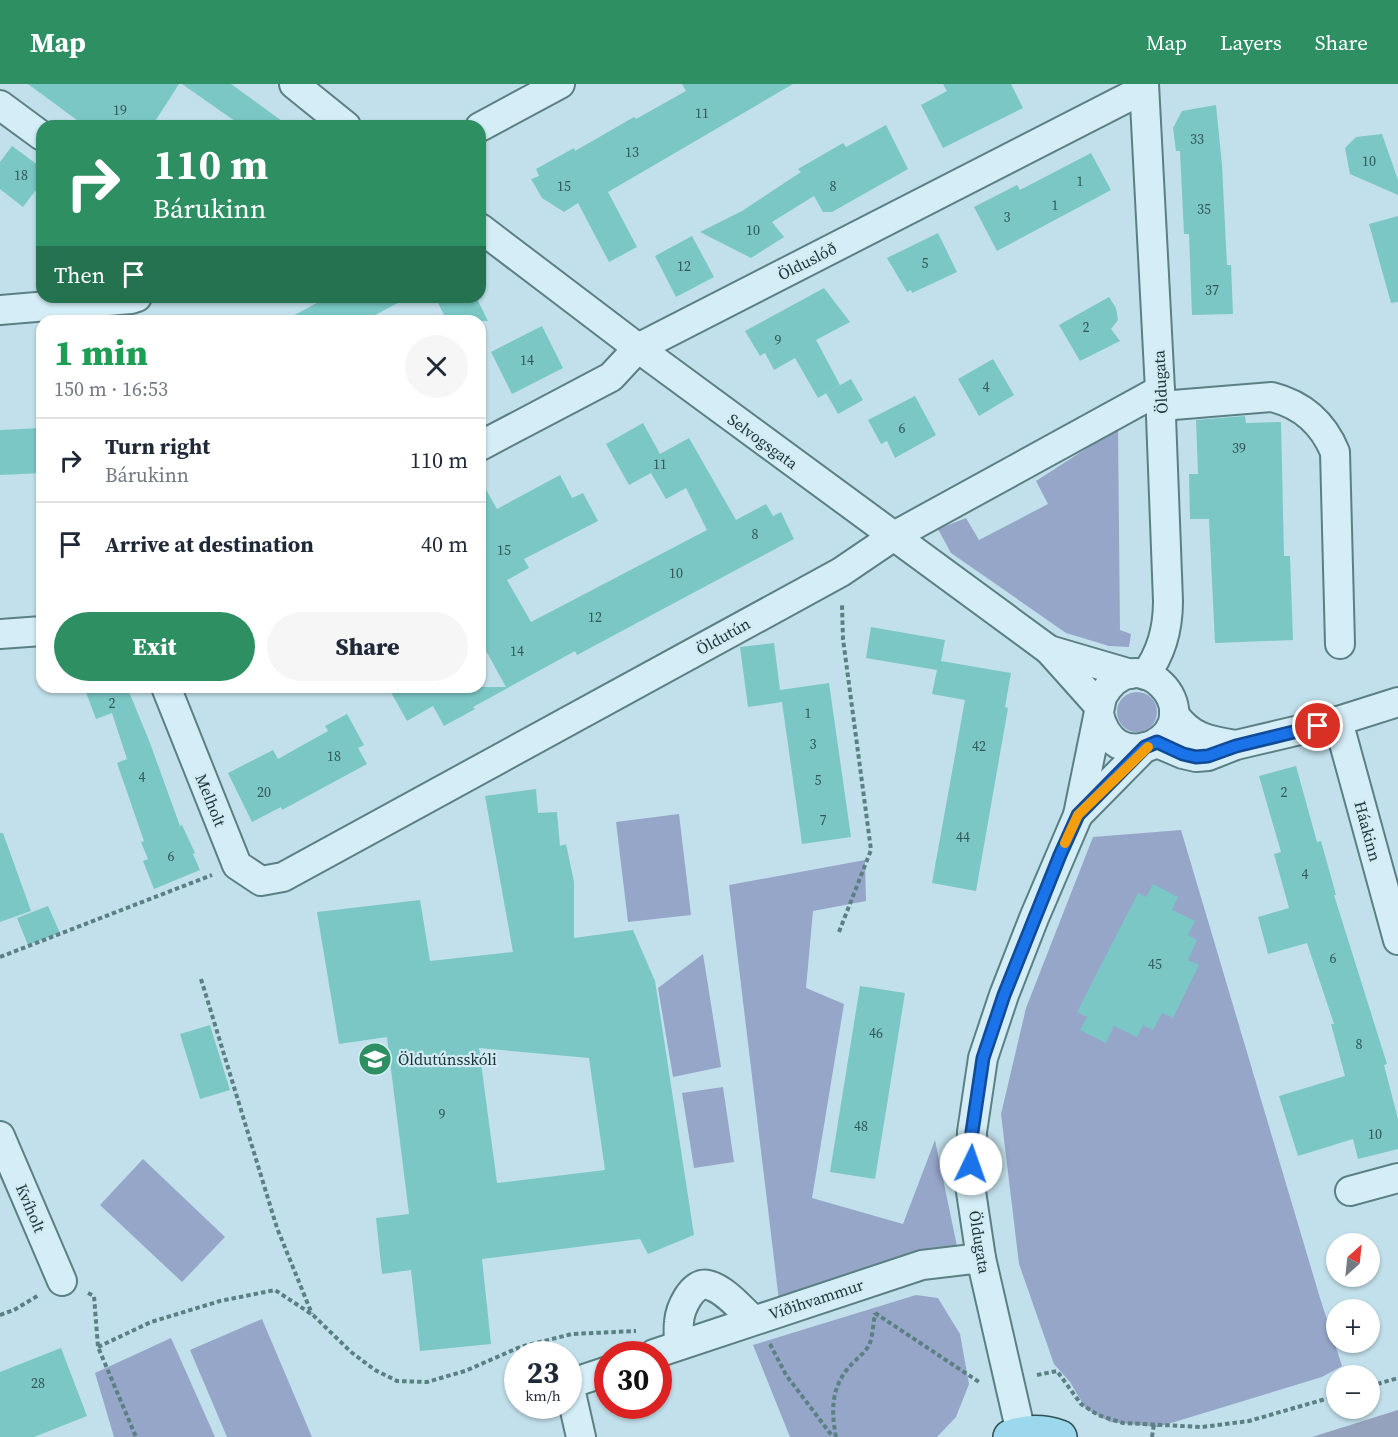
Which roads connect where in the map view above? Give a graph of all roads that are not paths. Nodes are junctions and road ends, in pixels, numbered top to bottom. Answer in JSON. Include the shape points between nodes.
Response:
{"nodes":[{"id":1,"x":294,"y":84,"type":"edge"},
{"id":2,"x":560,"y":84,"type":"edge"},
{"id":3,"x":1144,"y":87,"type":"edge"},
{"id":4,"x":0,"y":105,"type":"edge"},
{"id":5,"x":339,"y":120,"type":"edge"},
{"id":6,"x":486,"y":124,"type":"edge"},
{"id":7,"x":36,"y":132,"type":"edge"},
{"id":8,"x":486,"y":233,"type":"edge"},
{"id":9,"x":92,"y":303,"type":"edge"},
{"id":10,"x":0,"y":310,"type":"edge"},
{"id":11,"x":638,"y":348,"type":"junction"},
{"id":12,"x":1161,"y":398,"type":"junction"},
{"id":13,"x":486,"y":443,"type":"edge"},
{"id":14,"x":894,"y":536,"type":"junction"},
{"id":15,"x":36,"y":631,"type":"edge"},
{"id":16,"x":0,"y":634,"type":"edge"},
{"id":17,"x":1340,"y":644,"type":"dead end"},
{"id":18,"x":1049,"y":650,"type":"junction"},
{"id":19,"x":1138,"y":674,"type":"junction"},
{"id":20,"x":168,"y":693,"type":"edge"},
{"id":21,"x":1398,"y":702,"type":"edge"},
{"id":22,"x":1099,"y":710,"type":"junction"},
{"id":23,"x":1174,"y":714,"type":"junction"},
{"id":24,"x":1338,"y":721,"type":"junction"},
{"id":25,"x":1151,"y":745,"type":"junction"},
{"id":26,"x":1236,"y":746,"type":"junction"},
{"id":27,"x":1078,"y":815,"type":"junction"},
{"id":28,"x":237,"y":865,"type":"joint"},
{"id":29,"x":1398,"y":940,"type":"edge"},
{"id":30,"x":0,"y":1136,"type":"edge"},
{"id":31,"x":1398,"y":1178,"type":"edge"},
{"id":32,"x":1350,"y":1191,"type":"dead end"},
{"id":33,"x":981,"y":1258,"type":"junction"},
{"id":34,"x":62,"y":1281,"type":"road end"},
{"id":35,"x":759,"y":1318,"type":"junction"},
{"id":36,"x":672,"y":1341,"type":"edge"},
{"id":37,"x":672,"y":1343,"type":"edge"},
{"id":38,"x":594,"y":1376,"type":"edge"},
{"id":39,"x":1015,"y":1435,"type":"edge"},
{"id":40,"x":581,"y":1437,"type":"edge"},
{"id":41,"x":1059,"y":1437,"type":"edge"}],
"edges":[{"from":1,"to":5,"type":"street"},
{"from":2,"to":6,"type":"street"},
{"from":3,"to":11,"type":"street","name":"Ölduslóð"},
{"from":3,"to":12,"type":"street","name":"Öldugata"},
{"from":4,"to":7,"type":"street"},
{"from":8,"to":11,"type":"street","name":"Selvogsgata"},
{"from":9,"to":10,"type":"street"},
{"from":11,"to":13,"type":"street","name":"Ölduslóð","via":[[611,377]]},
{"from":11,"to":14,"type":"street","name":"Selvogsgata"},
{"from":12,"to":14,"type":"street","name":"Öldutún"},
{"from":12,"to":17,"type":"street","via":[[1272,397],[1299,407],[1321,426],[1335,452]]},
{"from":12,"to":19,"type":"street","name":"Öldugata","via":[[1168,622],[1153,665]]},
{"from":14,"to":18,"type":"street","name":"Selvogsgata"},
{"from":14,"to":28,"type":"street","name":"Öldutún","via":[[841,572],[283,877],[261,881]]},
{"from":15,"to":16,"type":"street"},
{"from":18,"to":19,"type":"street","name":"Selvogsgata"},
{"from":18,"to":22,"type":"street","name":"Selvogsgata"},
{"from":19,"to":22,"type":"street","via":[[1113,682],[1106,689]]},
{"from":19,"to":23,"type":"street","via":[[1152,677],[1164,686]]},
{"from":20,"to":28,"type":"street","name":"Melholt"},
{"from":21,"to":24,"type":"street"},
{"from":22,"to":25,"type":"street","via":[[1101,723],[1111,738],[1127,747]]},
{"from":22,"to":27,"type":"street","name":"Öldugata"},
{"from":23,"to":25,"type":"street","via":[[1169,729]]},
{"from":23,"to":26,"type":"street","via":[[1194,734]]},
{"from":24,"to":26,"type":"street"},
{"from":24,"to":29,"type":"street","name":"Háakinn"},
{"from":25,"to":26,"type":"street","via":[[1196,757]]},
{"from":25,"to":27,"type":"street","name":"Öldugata"},
{"from":27,"to":33,"type":"street","name":"Öldugata","via":[[1034,918],[983,1058],[972,1132],[970,1185]]},
{"from":30,"to":34,"type":"street","name":"Kvíholt"},
{"from":31,"to":32,"type":"street"},
{"from":33,"to":35,"type":"street","name":"Víðihvammur","via":[[922,1265]]},
{"from":33,"to":39,"type":"street","name":"Öldugata"},
{"from":35,"to":36,"type":"street","via":[[708,1285],[700,1286],[682,1309]]},
{"from":35,"to":37,"type":"street","name":"Víðihvammur"},
{"from":38,"to":40,"type":"street","via":[[569,1384]]},
{"from":39,"to":41,"type":"main road","via":[[1039,1432]]}]}
